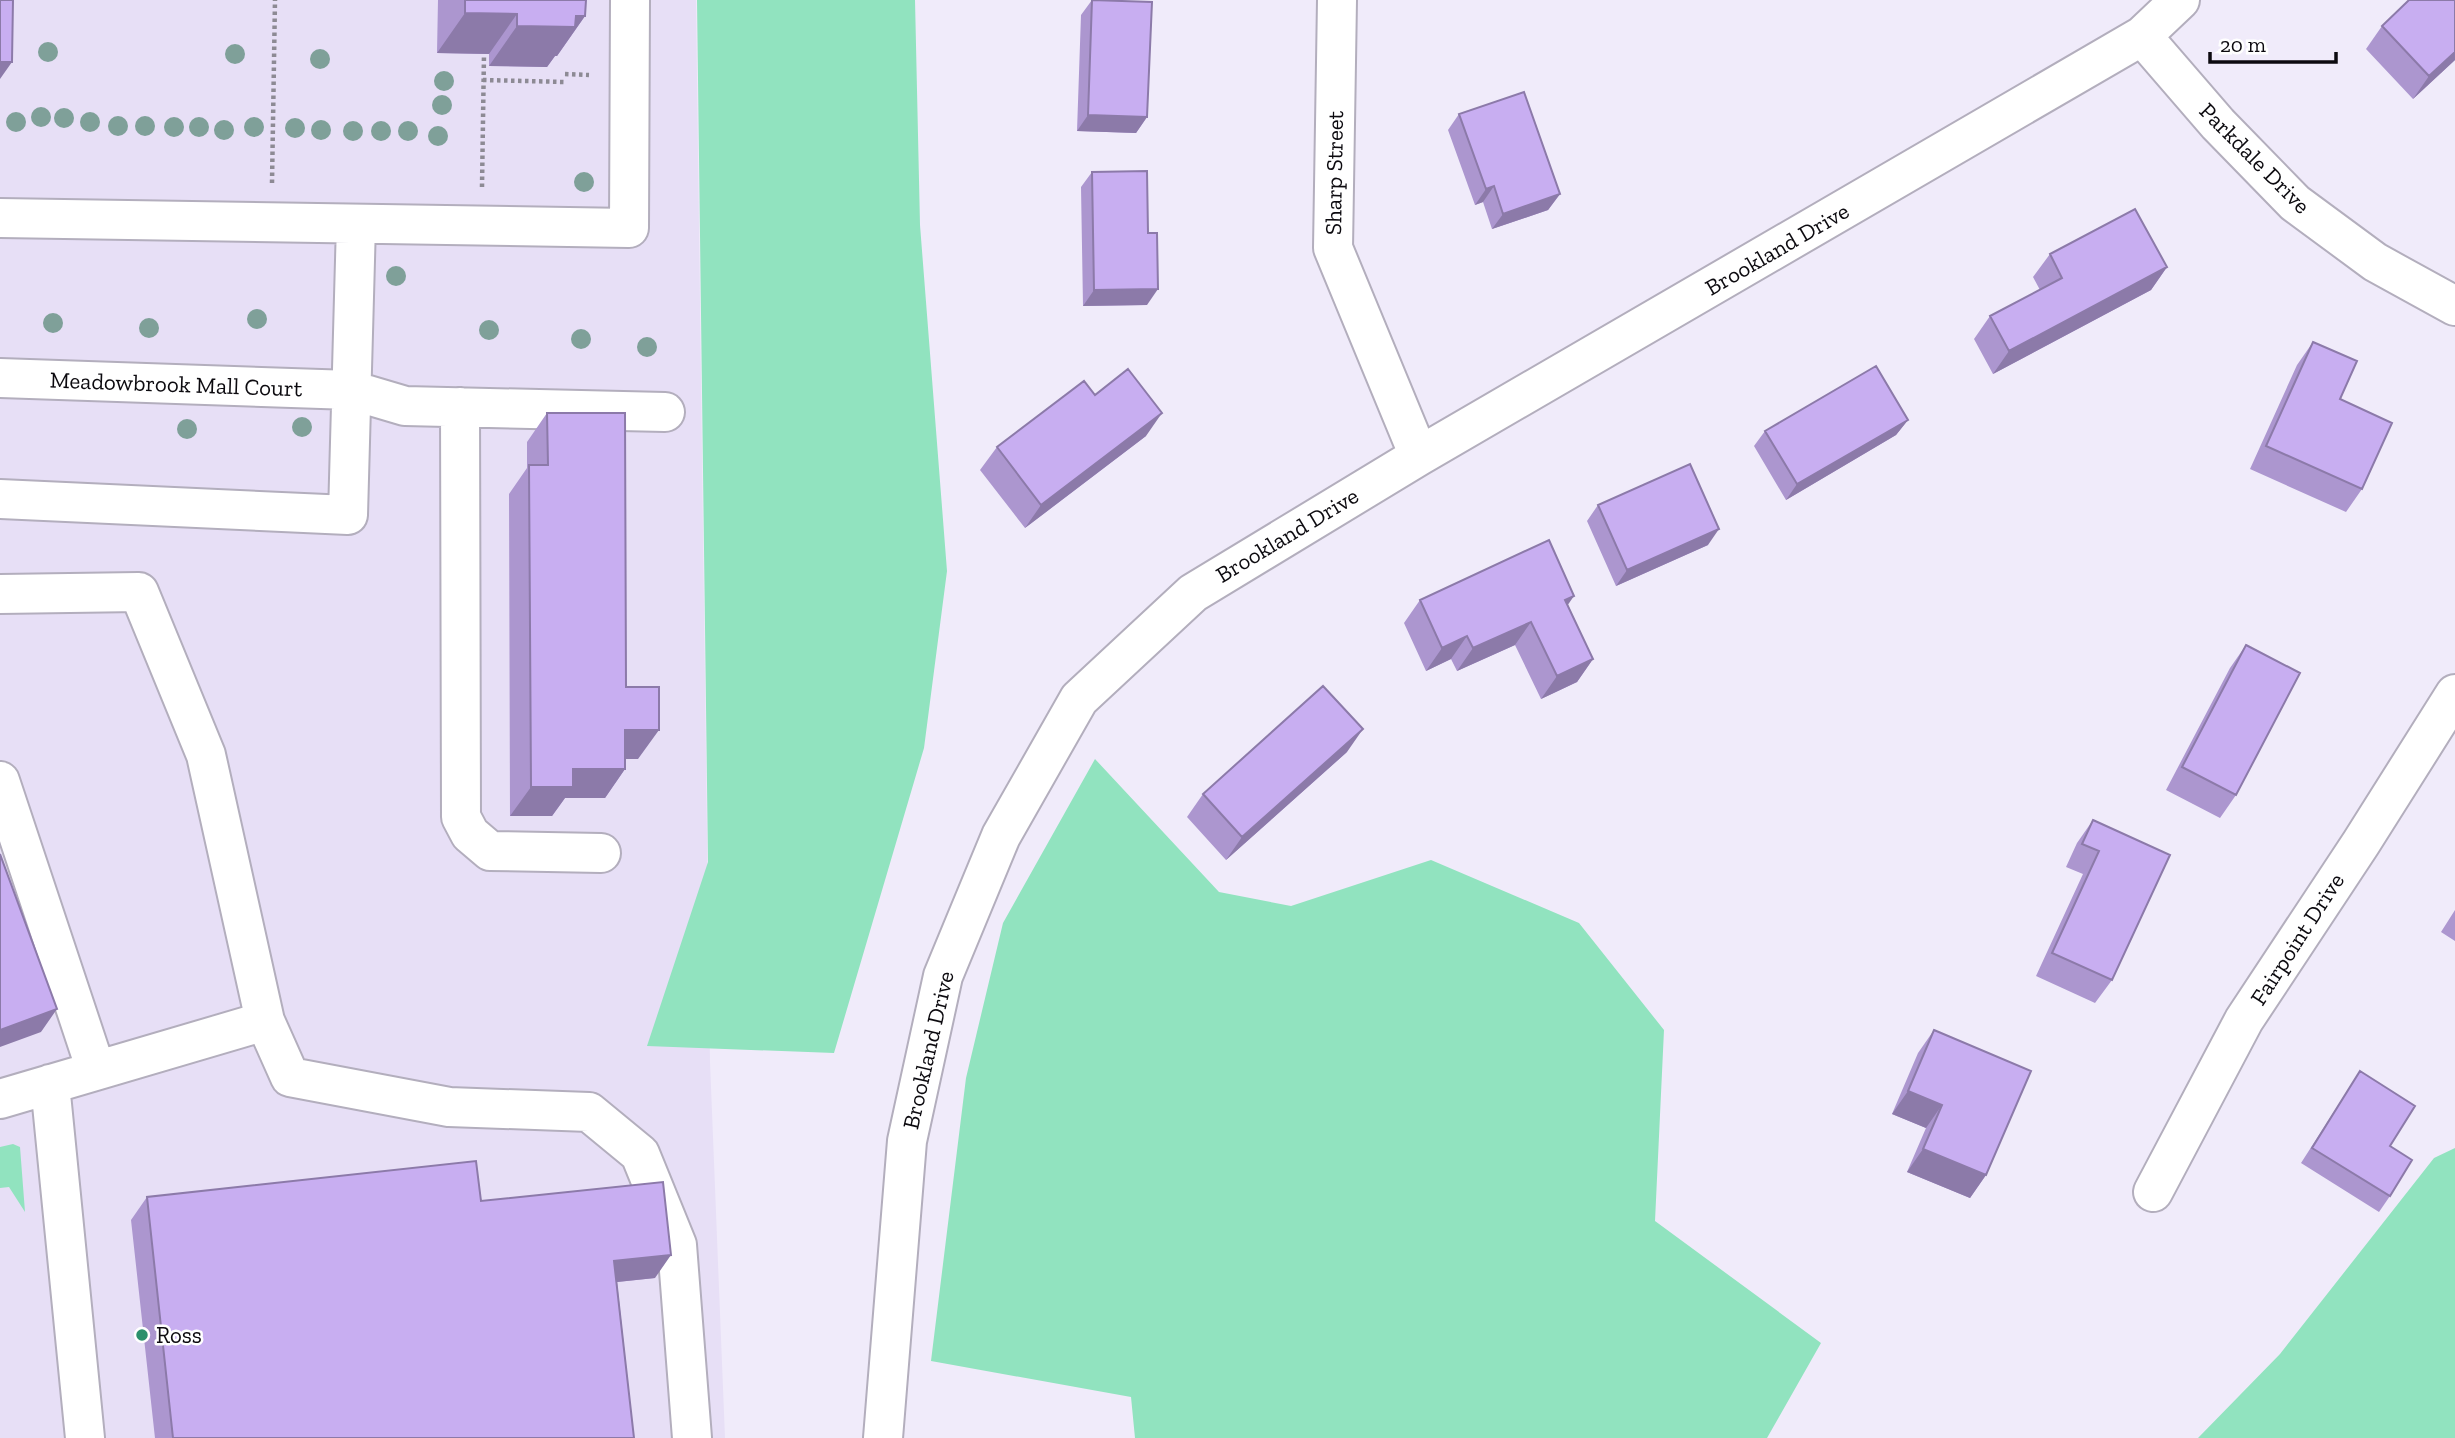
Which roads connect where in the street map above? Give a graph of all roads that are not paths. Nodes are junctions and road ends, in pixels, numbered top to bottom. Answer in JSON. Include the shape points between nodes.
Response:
{"nodes":[{"id":1,"x":630,"y":0,"type":"edge"},
{"id":2,"x":1337,"y":0,"type":"edge"},
{"id":3,"x":2180,"y":0,"type":"edge"},
{"id":4,"x":2141,"y":36,"type":"junction"},
{"id":5,"x":0,"y":218,"type":"edge"},
{"id":6,"x":356,"y":224,"type":"junction"},
{"id":7,"x":2455,"y":306,"type":"edge"},
{"id":8,"x":0,"y":378,"type":"edge"},
{"id":9,"x":351,"y":390,"type":"junction"},
{"id":10,"x":460,"y":407,"type":"junction"},
{"id":11,"x":665,"y":411,"type":"dead end"},
{"id":12,"x":1419,"y":456,"type":"junction"},
{"id":13,"x":0,"y":499,"type":"edge"},
{"id":14,"x":0,"y":594,"type":"edge"},
{"id":15,"x":2455,"y":694,"type":"edge"},
{"id":16,"x":0,"y":781,"type":"edge"},
{"id":17,"x":601,"y":852,"type":"dead end"},
{"id":18,"x":265,"y":1021,"type":"junction"},
{"id":19,"x":96,"y":1070,"type":"junction"},
{"id":20,"x":50,"y":1084,"type":"junction"},
{"id":21,"x":0,"y":1099,"type":"edge"},
{"id":22,"x":2153,"y":1192,"type":"dead end"},
{"id":23,"x":85,"y":1438,"type":"edge"},
{"id":24,"x":692,"y":1438,"type":"edge"},
{"id":25,"x":883,"y":1438,"type":"edge"}],
"edges":[{"from":1,"to":6,"type":"street","via":[[629,228]]},
{"from":2,"to":12,"type":"street","name":"Sharp Street","via":[[1333,248]]},
{"from":3,"to":4,"type":"street","name":"Brookland Drive"},
{"from":4,"to":7,"type":"street","name":"Parkdale Drive","via":[[2295,203],[2375,262]]},
{"from":4,"to":12,"type":"street","name":"Brookland Drive"},
{"from":5,"to":6,"type":"street"},
{"from":6,"to":9,"type":"street"},
{"from":8,"to":9,"type":"street","name":"Meadowbrook Mall Court"},
{"from":9,"to":10,"type":"street","name":"Meadowbrook Mall Court","via":[[404,406]]},
{"from":9,"to":13,"type":"street","via":[[348,515]]},
{"from":10,"to":11,"type":"street","name":"Meadowbrook Mall Court"},
{"from":10,"to":17,"type":"street","via":[[461,817],[470,834],[490,851]]},
{"from":12,"to":25,"type":"street","name":"Brookland Drive","via":[[1193,593],[1079,699],[1001,836],[943,976],[906,1141]]},
{"from":14,"to":18,"type":"street","via":[[139,592],[206,754]]},
{"from":15,"to":22,"type":"street","name":"Fairpoint Drive","via":[[2244,1020]]},
{"from":16,"to":19,"type":"street"},
{"from":18,"to":19,"type":"street"},
{"from":18,"to":24,"type":"street","via":[[290,1077],[449,1107],[589,1112],[640,1154],[677,1245]]},
{"from":19,"to":20,"type":"street"},
{"from":20,"to":21,"type":"street"},
{"from":20,"to":23,"type":"street"}]}
